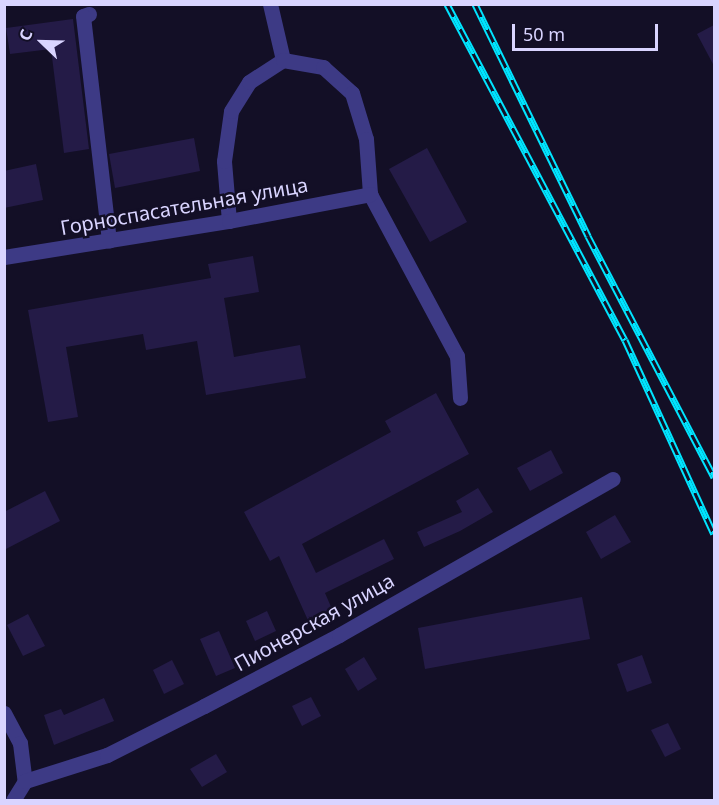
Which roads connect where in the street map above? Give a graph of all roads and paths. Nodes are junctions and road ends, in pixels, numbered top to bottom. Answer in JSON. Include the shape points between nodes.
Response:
{"nodes":[{"id":1,"x":270,"y":4,"type":"edge"},
{"id":2,"x":89,"y":14,"type":"dead end"},
{"id":3,"x":283,"y":60,"type":"junction"},
{"id":4,"x":370,"y":194,"type":"junction"},
{"id":5,"x":230,"y":221,"type":"junction"},
{"id":6,"x":109,"y":240,"type":"junction"},
{"id":7,"x":4,"y":257,"type":"edge"},
{"id":8,"x":460,"y":398,"type":"dead end"},
{"id":9,"x":613,"y":479,"type":"dead end"},
{"id":10,"x":4,"y":713,"type":"edge"},
{"id":11,"x":25,"y":781,"type":"junction"},
{"id":12,"x":14,"y":801,"type":"edge"}],
"edges":[{"from":1,"to":3,"type":"street"},
{"from":2,"to":6,"type":"street","via":[[83,16]]},
{"from":3,"to":4,"type":"street","via":[[323,68],[352,93],[366,139]]},
{"from":3,"to":5,"type":"street","via":[[249,82],[231,111],[225,161]]},
{"from":4,"to":5,"type":"street","name":"Горноспасательная улица"},
{"from":4,"to":8,"type":"street","via":[[457,356]]},
{"from":5,"to":6,"type":"street","name":"Горноспасательная улица"},
{"from":6,"to":7,"type":"street","name":"Горноспасательная улица"},
{"from":9,"to":11,"type":"street","name":"Пионерская улица","via":[[339,635],[194,711],[107,755]]},
{"from":10,"to":11,"type":"street","via":[[20,743]]},
{"from":11,"to":12,"type":"street"}]}
